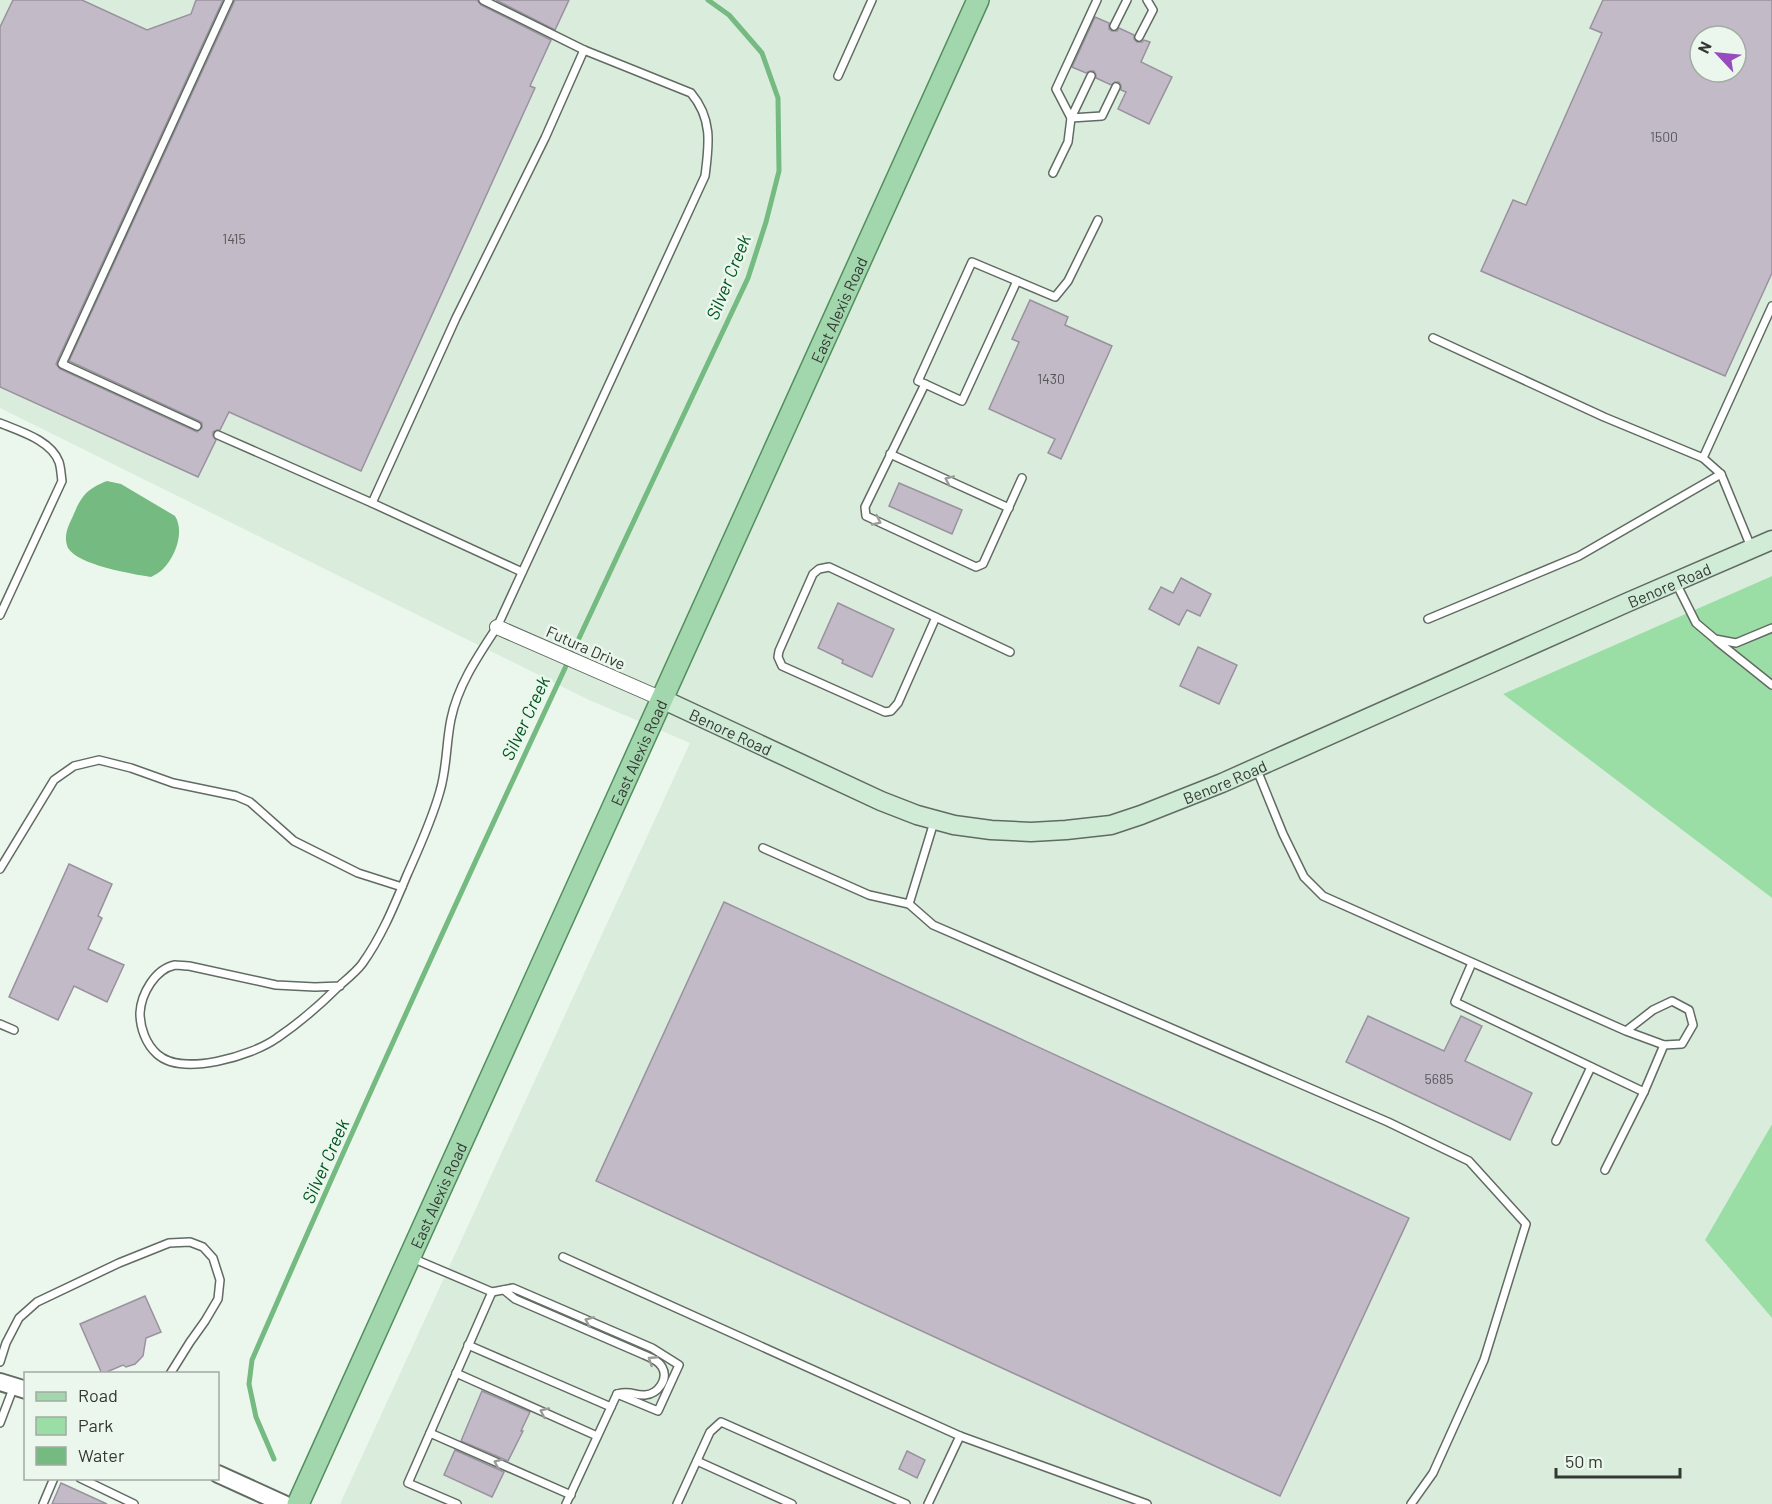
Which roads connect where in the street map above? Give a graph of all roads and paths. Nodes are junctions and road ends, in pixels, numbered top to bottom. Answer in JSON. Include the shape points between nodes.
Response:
{"nodes":[{"id":1,"x":229,"y":0,"type":"edge"},
{"id":2,"x":483,"y":0,"type":"edge"},
{"id":3,"x":872,"y":0,"type":"edge"},
{"id":4,"x":978,"y":0,"type":"edge"},
{"id":5,"x":1097,"y":0,"type":"edge"},
{"id":6,"x":1127,"y":0,"type":"edge"},
{"id":7,"x":1147,"y":0,"type":"edge"},
{"id":8,"x":1114,"y":26,"type":"dead end"},
{"id":9,"x":1139,"y":38,"type":"dead end"},
{"id":10,"x":584,"y":50,"type":"junction"},
{"id":11,"x":838,"y":76,"type":"dead end"},
{"id":12,"x":1091,"y":76,"type":"dead end"},
{"id":13,"x":1116,"y":87,"type":"dead end"},
{"id":14,"x":1071,"y":118,"type":"junction"},
{"id":15,"x":1053,"y":173,"type":"dead end"},
{"id":16,"x":1098,"y":220,"type":"dead end"},
{"id":17,"x":1017,"y":281,"type":"junction"},
{"id":18,"x":1772,"y":306,"type":"edge"},
{"id":19,"x":1433,"y":338,"type":"dead end"},
{"id":20,"x":925,"y":384,"type":"junction"},
{"id":21,"x":0,"y":423,"type":"edge"},
{"id":22,"x":197,"y":426,"type":"dead end"},
{"id":23,"x":218,"y":435,"type":"dead end"},
{"id":24,"x":890,"y":454,"type":"junction"},
{"id":25,"x":1703,"y":458,"type":"junction"},
{"id":26,"x":1721,"y":474,"type":"junction"},
{"id":27,"x":1022,"y":478,"type":"dead end"},
{"id":28,"x":372,"y":503,"type":"junction"},
{"id":29,"x":1009,"y":508,"type":"junction"},
{"id":30,"x":1772,"y":540,"type":"edge"},
{"id":31,"x":1752,"y":549,"type":"junction"},
{"id":32,"x":522,"y":572,"type":"junction"},
{"id":33,"x":1676,"y":582,"type":"junction"},
{"id":34,"x":0,"y":615,"type":"edge"},
{"id":35,"x":936,"y":617,"type":"junction"},
{"id":36,"x":1428,"y":619,"type":"dead end"},
{"id":37,"x":496,"y":627,"type":"junction"},
{"id":38,"x":1772,"y":628,"type":"edge"},
{"id":39,"x":1715,"y":639,"type":"junction"},
{"id":40,"x":1010,"y":652,"type":"dead end"},
{"id":41,"x":1772,"y":685,"type":"edge"},
{"id":42,"x":662,"y":699,"type":"junction"},
{"id":43,"x":1256,"y":768,"type":"junction"},
{"id":44,"x":935,"y":820,"type":"junction"},
{"id":45,"x":763,"y":848,"type":"dead end"},
{"id":46,"x":0,"y":869,"type":"edge"},
{"id":47,"x":402,"y":887,"type":"junction"},
{"id":48,"x":909,"y":904,"type":"junction"},
{"id":49,"x":1472,"y":963,"type":"junction"},
{"id":50,"x":340,"y":986,"type":"junction"},
{"id":51,"x":0,"y":1024,"type":"edge"},
{"id":52,"x":14,"y":1030,"type":"dead end"},
{"id":53,"x":1626,"y":1031,"type":"junction"},
{"id":54,"x":1664,"y":1045,"type":"junction"},
{"id":55,"x":1591,"y":1066,"type":"junction"},
{"id":56,"x":1644,"y":1092,"type":"junction"},
{"id":57,"x":1556,"y":1141,"type":"dead end"},
{"id":58,"x":1605,"y":1170,"type":"dead end"},
{"id":59,"x":410,"y":1257,"type":"junction"},
{"id":60,"x":563,"y":1257,"type":"dead end"},
{"id":61,"x":504,"y":1290,"type":"junction"},
{"id":62,"x":492,"y":1292,"type":"junction"},
{"id":63,"x":468,"y":1345,"type":"junction"},
{"id":64,"x":0,"y":1362,"type":"edge"},
{"id":65,"x":171,"y":1372,"type":"edge"},
{"id":66,"x":456,"y":1373,"type":"junction"},
{"id":67,"x":13,"y":1386,"type":"edge"},
{"id":68,"x":617,"y":1394,"type":"junction"},
{"id":69,"x":610,"y":1407,"type":"junction"},
{"id":70,"x":0,"y":1423,"type":"edge"},
{"id":71,"x":430,"y":1433,"type":"junction"},
{"id":72,"x":597,"y":1436,"type":"junction"},
{"id":73,"x":960,"y":1436,"type":"junction"},
{"id":74,"x":697,"y":1461,"type":"junction"},
{"id":75,"x":219,"y":1474,"type":"edge"},
{"id":76,"x":54,"y":1480,"type":"edge"},
{"id":77,"x":82,"y":1480,"type":"edge"},
{"id":78,"x":571,"y":1495,"type":"junction"},
{"id":79,"x":43,"y":1504,"type":"edge"},
{"id":80,"x":134,"y":1504,"type":"edge"},
{"id":81,"x":284,"y":1504,"type":"edge"},
{"id":82,"x":298,"y":1504,"type":"edge"},
{"id":83,"x":457,"y":1504,"type":"edge"},
{"id":84,"x":566,"y":1504,"type":"edge"},
{"id":85,"x":678,"y":1504,"type":"edge"},
{"id":86,"x":792,"y":1504,"type":"edge"},
{"id":87,"x":906,"y":1504,"type":"edge"},
{"id":88,"x":928,"y":1504,"type":"edge"},
{"id":89,"x":1147,"y":1504,"type":"edge"},
{"id":90,"x":1411,"y":1504,"type":"edge"}],
"edges":[{"from":1,"to":22,"type":"lane","via":[[62,364]]},
{"from":2,"to":10,"type":"lane"},
{"from":3,"to":11,"type":"lane"},
{"from":4,"to":42,"type":"main road","name":"East Alexis Road"},
{"from":5,"to":14,"type":"lane","via":[[1056,89]]},
{"from":6,"to":8,"type":"lane"},
{"from":7,"to":9,"type":"lane","via":[[1153,10]]},
{"from":10,"to":28,"type":"lane"},
{"from":10,"to":32,"type":"lane","via":[[691,93],[700,104],[707,125],[708,159],[705,176]]},
{"from":12,"to":14,"type":"lane"},
{"from":13,"to":14,"type":"lane","via":[[1102,116]]},
{"from":14,"to":15,"type":"lane","via":[[1068,142]]},
{"from":16,"to":17,"type":"lane","via":[[1068,281],[1055,297]]},
{"from":17,"to":20,"type":"lane","via":[[962,401]]},
{"from":17,"to":20,"type":"lane","via":[[972,262],[918,381]]},
{"from":18,"to":25,"type":"lane"},
{"from":19,"to":25,"type":"lane"},
{"from":20,"to":24,"type":"lane"},
{"from":21,"to":34,"type":"lane","via":[[50,448],[58,461],[62,481]]},
{"from":23,"to":28,"type":"lane"},
{"from":29,"to":24,"type":"lane","one_way":true},
{"from":24,"to":29,"type":"lane","one_way":true,"via":[[866,507],[866,516],[976,567],[983,564]]},
{"from":25,"to":26,"type":"lane"},
{"from":26,"to":31,"type":"lane"},
{"from":26,"to":36,"type":"lane","via":[[1579,556]]},
{"from":27,"to":29,"type":"lane"},
{"from":28,"to":32,"type":"lane"},
{"from":30,"to":31,"type":"main road","name":"Benore Road"},
{"from":31,"to":33,"type":"main road","name":"Benore Road"},
{"from":32,"to":37,"type":"lane"},
{"from":33,"to":39,"type":"lane","via":[[1696,623]]},
{"from":33,"to":43,"type":"main road","name":"Benore Road"},
{"from":35,"to":35,"type":"lane","via":[[829,567],[819,568],[778,657],[782,666],[885,712],[891,711],[898,704]]},
{"from":35,"to":40,"type":"lane"},
{"from":37,"to":42,"type":"street","name":"Futura Drive"},
{"from":37,"to":47,"type":"lane","via":[[466,675],[451,717],[441,789]]},
{"from":38,"to":39,"type":"lane","via":[[1736,643]]},
{"from":39,"to":41,"type":"lane"},
{"from":42,"to":44,"type":"main road","name":"Benore Road","via":[[881,801]]},
{"from":42,"to":59,"type":"main road","name":"East Alexis Road"},
{"from":43,"to":44,"type":"main road","name":"Benore Road","via":[[1111,825],[1031,832]]},
{"from":43,"to":49,"type":"lane","via":[[1304,877],[1323,896]]},
{"from":44,"to":48,"type":"lane"},
{"from":45,"to":48,"type":"lane","via":[[869,895]]},
{"from":46,"to":47,"type":"lane","via":[[54,780],[74,766],[99,760],[173,783],[236,796],[250,802],[294,841],[358,873]]},
{"from":47,"to":50,"type":"lane","via":[[383,931],[360,966]]},
{"from":48,"to":90,"type":"lane","via":[[933,926],[1388,1122],[1468,1161],[1526,1224],[1484,1360],[1433,1473]]},
{"from":49,"to":53,"type":"lane"},
{"from":49,"to":55,"type":"lane","via":[[1455,1002]]},
{"from":50,"to":50,"type":"lane","via":[[276,1040],[249,1054],[214,1063],[172,1061],[159,1056],[142,1029],[144,995],[161,972],[175,965],[276,985]]},
{"from":51,"to":52,"type":"lane"},
{"from":53,"to":54,"type":"lane"},
{"from":53,"to":54,"type":"lane","via":[[1672,1001],[1689,1010],[1693,1024],[1682,1044]]},
{"from":54,"to":56,"type":"lane"},
{"from":55,"to":56,"type":"lane"},
{"from":55,"to":57,"type":"lane"},
{"from":56,"to":58,"type":"lane"},
{"from":59,"to":62,"type":"lane"},
{"from":59,"to":82,"type":"main road","name":"East Alexis Road"},
{"from":60,"to":73,"type":"lane"},
{"from":61,"to":62,"type":"lane"},
{"from":68,"to":61,"type":"lane","one_way":true,"via":[[654,1392],[661,1385],[662,1367],[648,1357],[515,1299]]},
{"from":68,"to":61,"type":"lane","one_way":true,"via":[[658,1411],[680,1365],[652,1348],[513,1288]]},
{"from":62,"to":63,"type":"lane"},
{"from":63,"to":66,"type":"lane"},
{"from":63,"to":69,"type":"lane"},
{"from":64,"to":65,"type":"lane","via":[[19,1318],[37,1302],[169,1243],[190,1242],[203,1247],[213,1258],[220,1280],[218,1299]]},
{"from":66,"to":71,"type":"lane"},
{"from":72,"to":66,"type":"lane","one_way":true},
{"from":67,"to":70,"type":"lane"},
{"from":68,"to":69,"type":"lane"},
{"from":69,"to":72,"type":"lane"},
{"from":78,"to":71,"type":"lane","one_way":true},
{"from":71,"to":83,"type":"lane","via":[[408,1483]]},
{"from":72,"to":78,"type":"lane"},
{"from":73,"to":88,"type":"lane"},
{"from":73,"to":89,"type":"lane"},
{"from":74,"to":85,"type":"lane"},
{"from":74,"to":86,"type":"lane"},
{"from":74,"to":87,"type":"lane","via":[[710,1432],[721,1422]]},
{"from":75,"to":81,"type":"street"},
{"from":76,"to":79,"type":"lane"},
{"from":77,"to":80,"type":"lane"},
{"from":78,"to":84,"type":"lane"}]}
